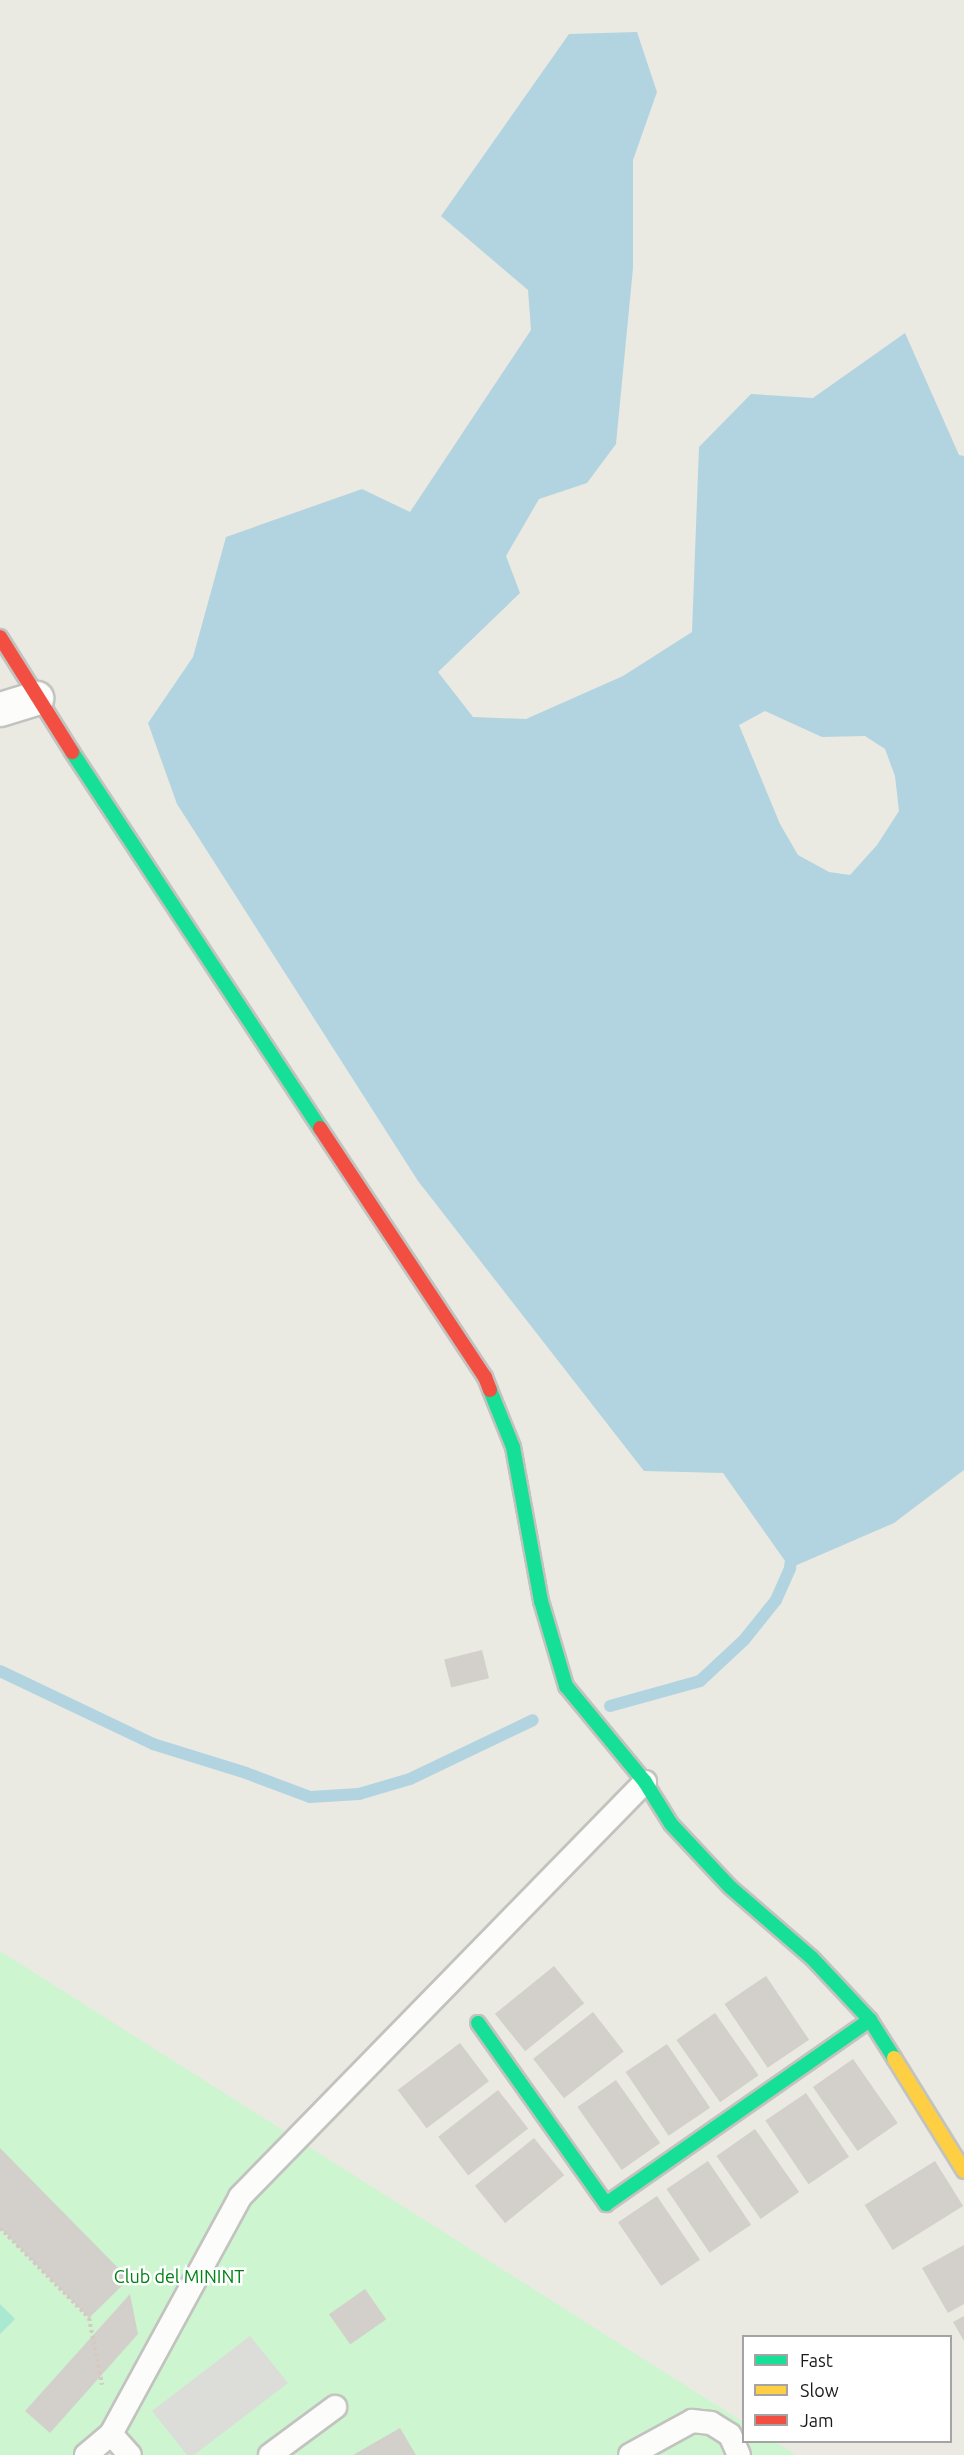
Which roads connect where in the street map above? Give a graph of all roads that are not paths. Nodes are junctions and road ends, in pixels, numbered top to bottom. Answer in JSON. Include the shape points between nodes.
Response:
{"nodes":[{"id":1,"x":0,"y":637,"type":"edge"},
{"id":2,"x":36,"y":698,"type":"junction"},
{"id":3,"x":0,"y":710,"type":"edge"},
{"id":4,"x":645,"y":1782,"type":"junction"},
{"id":5,"x":870,"y":2020,"type":"junction"},
{"id":6,"x":478,"y":2023,"type":"dead end"},
{"id":7,"x":964,"y":2171,"type":"edge"},
{"id":8,"x":335,"y":2408,"type":"dead end"},
{"id":9,"x":111,"y":2433,"type":"junction"},
{"id":10,"x":86,"y":2455,"type":"edge"},
{"id":11,"x":130,"y":2455,"type":"edge"},
{"id":12,"x":270,"y":2455,"type":"edge"},
{"id":13,"x":630,"y":2455,"type":"edge"},
{"id":14,"x":739,"y":2455,"type":"edge"}],
"edges":[{"from":1,"to":2,"type":"street"},
{"from":2,"to":3,"type":"street"},
{"from":2,"to":4,"type":"street","via":[[485,1377],[513,1447],[541,1601],[566,1686]]},
{"from":4,"to":5,"type":"street","via":[[671,1824],[730,1887],[812,1958]]},
{"from":4,"to":9,"type":"lane","via":[[240,2197]]},
{"from":5,"to":6,"type":"street","via":[[606,2204]]},
{"from":5,"to":7,"type":"street"},
{"from":8,"to":12,"type":"lane"},
{"from":9,"to":10,"type":"lane"},
{"from":9,"to":11,"type":"lane"},
{"from":13,"to":14,"type":"lane","via":[[692,2421],[711,2423],[730,2435]]}]}
